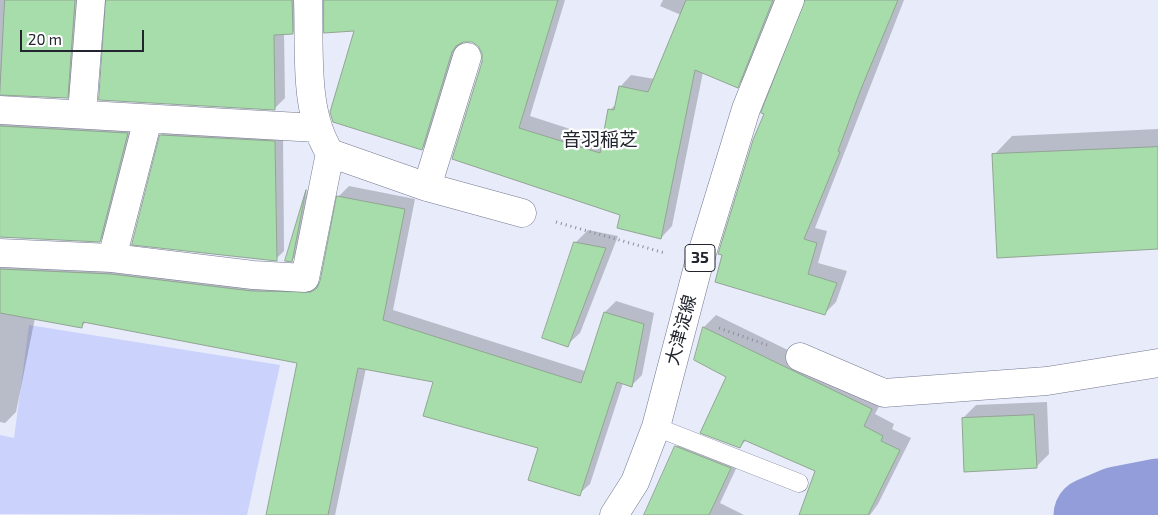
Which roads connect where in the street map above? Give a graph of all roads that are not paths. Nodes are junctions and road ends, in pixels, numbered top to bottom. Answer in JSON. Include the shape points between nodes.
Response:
{"nodes":[{"id":1,"x":91,"y":0,"type":"edge"},
{"id":2,"x":308,"y":0,"type":"edge"},
{"id":3,"x":790,"y":0,"type":"edge"},
{"id":4,"x":467,"y":57,"type":"dead end"},
{"id":5,"x":0,"y":110,"type":"edge"},
{"id":6,"x":82,"y":113,"type":"junction"},
{"id":7,"x":148,"y":119,"type":"junction"},
{"id":8,"x":317,"y":128,"type":"junction"},
{"id":9,"x":330,"y":153,"type":"junction"},
{"id":10,"x":427,"y":187,"type":"junction"},
{"id":11,"x":522,"y":213,"type":"road end"},
{"id":12,"x":0,"y":253,"type":"edge"},
{"id":13,"x":112,"y":258,"type":"junction"},
{"id":14,"x":800,"y":357,"type":"road end"},
{"id":15,"x":1158,"y":363,"type":"edge"},
{"id":16,"x":656,"y":427,"type":"junction"},
{"id":17,"x":799,"y":483,"type":"dead end"},
{"id":18,"x":614,"y":515,"type":"edge"}],
"edges":[{"from":1,"to":6,"type":"street"},
{"from":2,"to":8,"type":"street","via":[[312,105]]},
{"from":3,"to":16,"type":"street","name":"大津淀線","number":"35","via":[[746,109],[699,262]]},
{"from":4,"to":10,"type":"street"},
{"from":5,"to":6,"type":"street"},
{"from":6,"to":7,"type":"street"},
{"from":7,"to":8,"type":"street"},
{"from":7,"to":13,"type":"street"},
{"from":8,"to":9,"type":"street"},
{"from":9,"to":10,"type":"street"},
{"from":9,"to":13,"type":"street","via":[[305,278]]},
{"from":10,"to":11,"type":"street"},
{"from":12,"to":13,"type":"street"},
{"from":14,"to":15,"type":"street","via":[[884,393],[1047,381]]},
{"from":16,"to":17,"type":"lane"},
{"from":16,"to":18,"type":"street","name":"大津淀線","number":"35","via":[[635,482]]}]}
